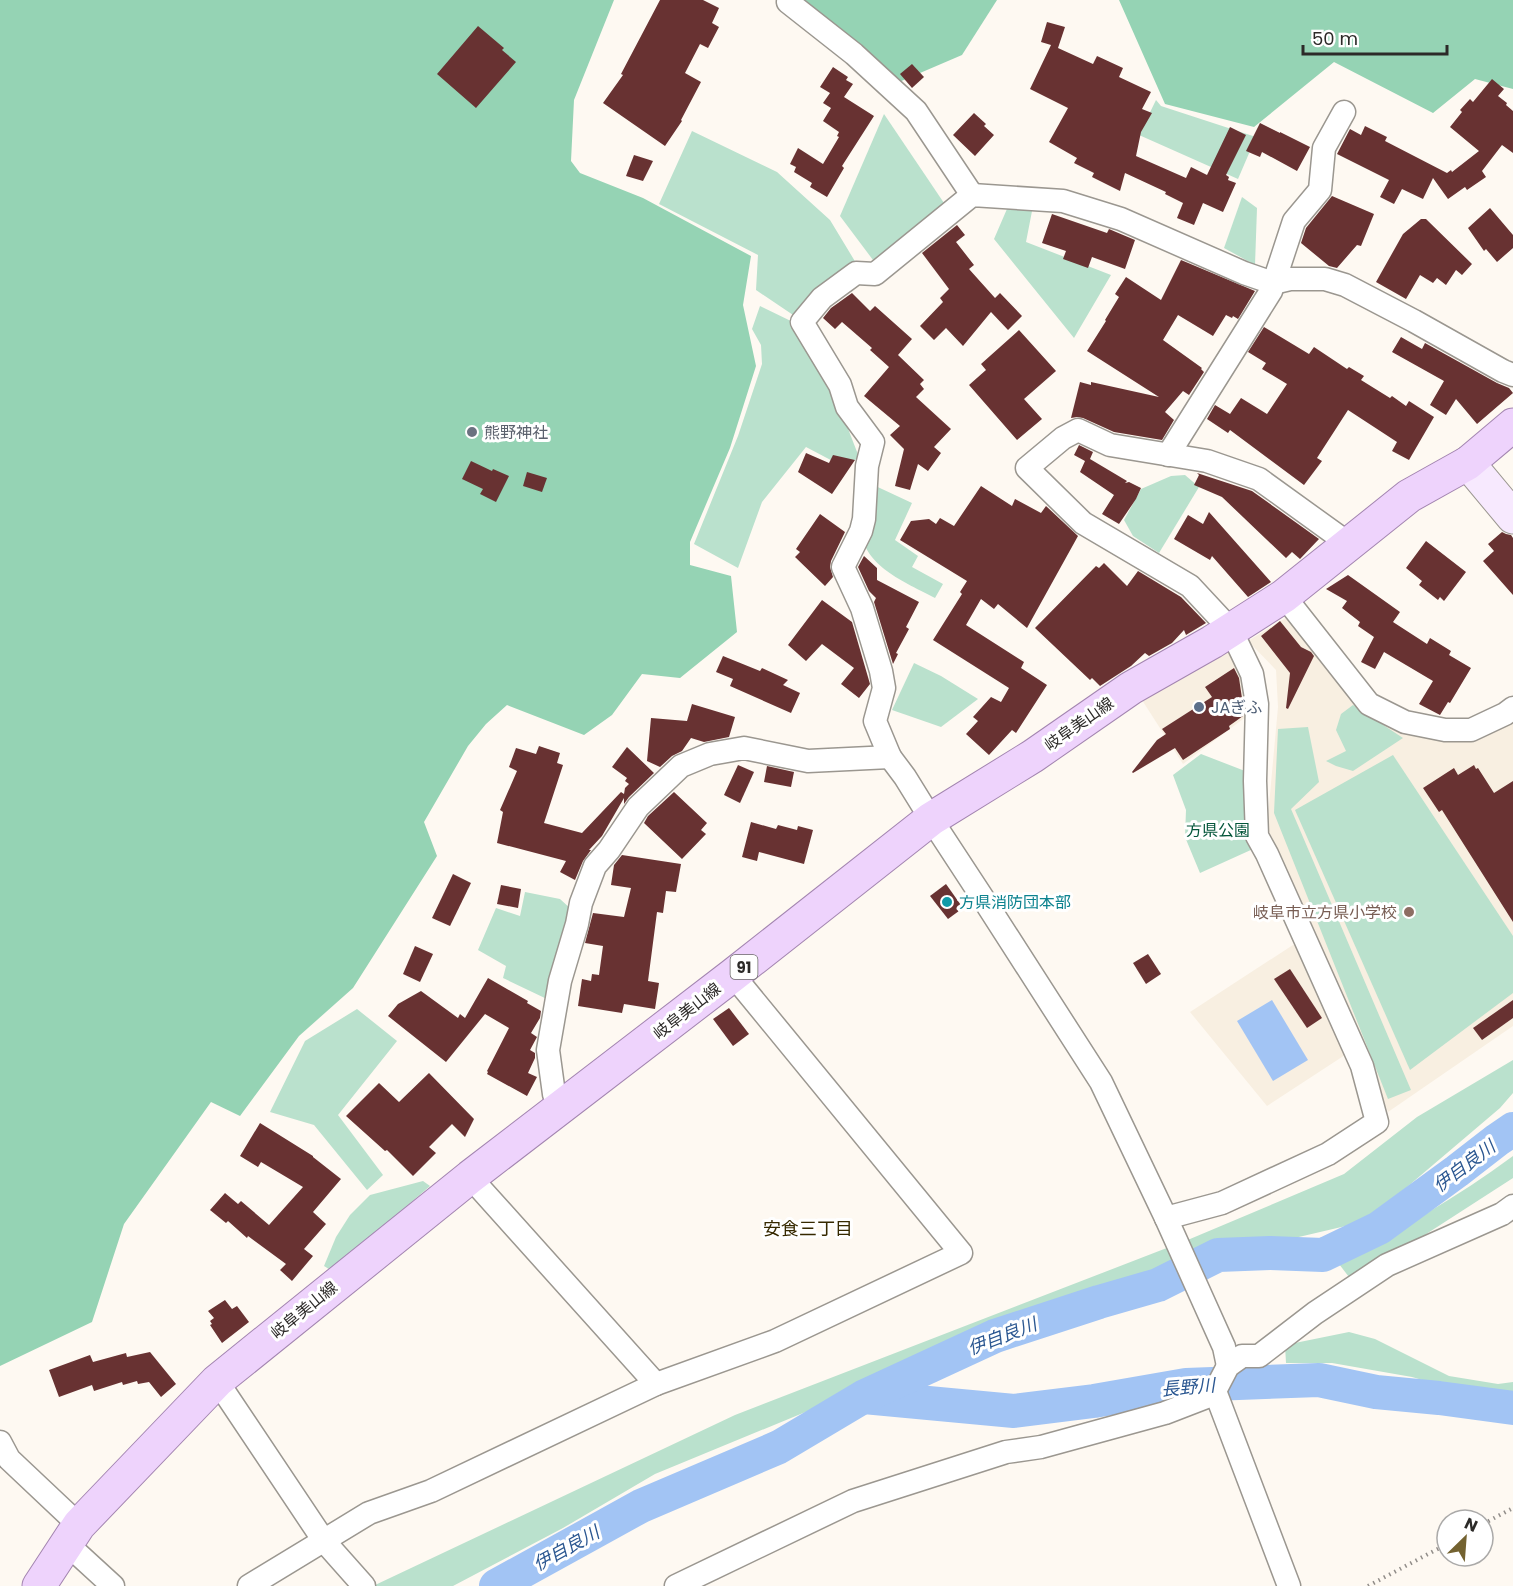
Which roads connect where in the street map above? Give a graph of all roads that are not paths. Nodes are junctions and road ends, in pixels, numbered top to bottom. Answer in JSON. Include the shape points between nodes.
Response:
{"nodes":[{"id":1,"x":788,"y":2,"type":"dead end"},
{"id":2,"x":1344,"y":112,"type":"dead end"},
{"id":3,"x":972,"y":195,"type":"junction"},
{"id":4,"x":1273,"y":283,"type":"junction"},
{"id":5,"x":1513,"y":375,"type":"edge"},
{"id":6,"x":1513,"y":425,"type":"edge"},
{"id":7,"x":1168,"y":455,"type":"junction"},
{"id":8,"x":1468,"y":463,"type":"junction"},
{"id":9,"x":1513,"y":516,"type":"edge"},
{"id":10,"x":1349,"y":544,"type":"junction"},
{"id":11,"x":1284,"y":596,"type":"junction"},
{"id":12,"x":1231,"y":630,"type":"junction"},
{"id":13,"x":1513,"y":708,"type":"edge"},
{"id":14,"x":890,"y":757,"type":"junction"},
{"id":15,"x":931,"y":819,"type":"junction"},
{"id":16,"x":733,"y":975,"type":"junction"},
{"id":17,"x":559,"y":1110,"type":"junction"},
{"id":18,"x":470,"y":1177,"type":"junction"},
{"id":19,"x":1513,"y":1206,"type":"edge"},
{"id":20,"x":1167,"y":1222,"type":"junction"},
{"id":21,"x":1226,"y":1357,"type":"junction"},
{"id":22,"x":217,"y":1381,"type":"junction"},
{"id":23,"x":656,"y":1384,"type":"junction"},
{"id":24,"x":1215,"y":1391,"type":"junction"},
{"id":25,"x":0,"y":1442,"type":"edge"},
{"id":26,"x":72,"y":1534,"type":"junction"},
{"id":27,"x":324,"y":1540,"type":"junction"},
{"id":28,"x":39,"y":1586,"type":"edge"},
{"id":29,"x":113,"y":1586,"type":"edge"},
{"id":30,"x":249,"y":1586,"type":"edge"},
{"id":31,"x":364,"y":1586,"type":"edge"},
{"id":32,"x":676,"y":1586,"type":"edge"},
{"id":33,"x":1289,"y":1586,"type":"edge"}],
"edges":[{"from":1,"to":3,"type":"street","via":[[854,54],[916,111]]},
{"from":2,"to":4,"type":"street","via":[[1324,148],[1320,190],[1294,221]]},
{"from":3,"to":4,"type":"street","via":[[1063,201],[1121,219]]},
{"from":3,"to":14,"type":"street","via":[[875,274],[856,273],[822,298],[802,322],[840,385],[847,407],[873,442],[867,466],[864,519],[843,567],[862,608],[881,671],[884,688],[874,721]]},
{"from":4,"to":5,"type":"street","via":[[1325,279],[1346,285]]},
{"from":4,"to":7,"type":"street"},
{"from":6,"to":8,"type":"main road","name":"岐阜美山線","number":"91"},
{"from":7,"to":10,"type":"street","via":[[1207,461],[1259,479]]},
{"from":7,"to":12,"type":"street","via":[[1110,445],[1078,430],[1027,468],[1083,523],[1190,586]]},
{"from":8,"to":9,"type":"main road"},
{"from":8,"to":10,"type":"main road","name":"岐阜美山線","number":"91","via":[[1409,496]]},
{"from":10,"to":11,"type":"main road","name":"岐阜美山線","number":"91"},
{"from":11,"to":12,"type":"main road","name":"岐阜美山線","number":"91"},
{"from":11,"to":13,"type":"street","via":[[1369,704],[1405,722],[1445,730],[1471,730]]},
{"from":12,"to":15,"type":"main road","name":"岐阜美山線","number":"91","via":[[1131,688],[1033,756]]},
{"from":12,"to":20,"type":"street","via":[[1252,674],[1257,704],[1257,836],[1362,1066],[1377,1122],[1328,1154],[1222,1203]]},
{"from":14,"to":15,"type":"street"},
{"from":14,"to":17,"type":"street","via":[[808,761],[744,748],[710,754],[681,766],[638,807],[595,867],[560,981],[548,1050]]},
{"from":15,"to":16,"type":"main road","name":"岐阜美山線","number":"91"},
{"from":15,"to":20,"type":"street","via":[[1101,1082]]},
{"from":16,"to":17,"type":"main road","name":"岐阜美山線","number":"91"},
{"from":16,"to":23,"type":"street","via":[[961,1253],[776,1341]]},
{"from":17,"to":18,"type":"main road","name":"岐阜美山線","number":"91"},
{"from":18,"to":22,"type":"main road","name":"岐阜美山線","number":"91"},
{"from":18,"to":23,"type":"street"},
{"from":19,"to":21,"type":"street","via":[[1387,1265],[1259,1356]]},
{"from":20,"to":21,"type":"street"},
{"from":21,"to":24,"type":"street"},
{"from":22,"to":26,"type":"main road","name":"岐阜美山線","number":"91"},
{"from":22,"to":27,"type":"street"},
{"from":23,"to":27,"type":"street","via":[[431,1491],[369,1513]]},
{"from":24,"to":32,"type":"street","via":[[1165,1413],[1041,1447],[1006,1452],[853,1501]]},
{"from":24,"to":33,"type":"street"},
{"from":25,"to":26,"type":"street","via":[[9,1459]]},
{"from":26,"to":28,"type":"main road","name":"岐阜美山線","number":"91"},
{"from":26,"to":29,"type":"street"},
{"from":27,"to":30,"type":"street"},
{"from":27,"to":31,"type":"street"}]}
